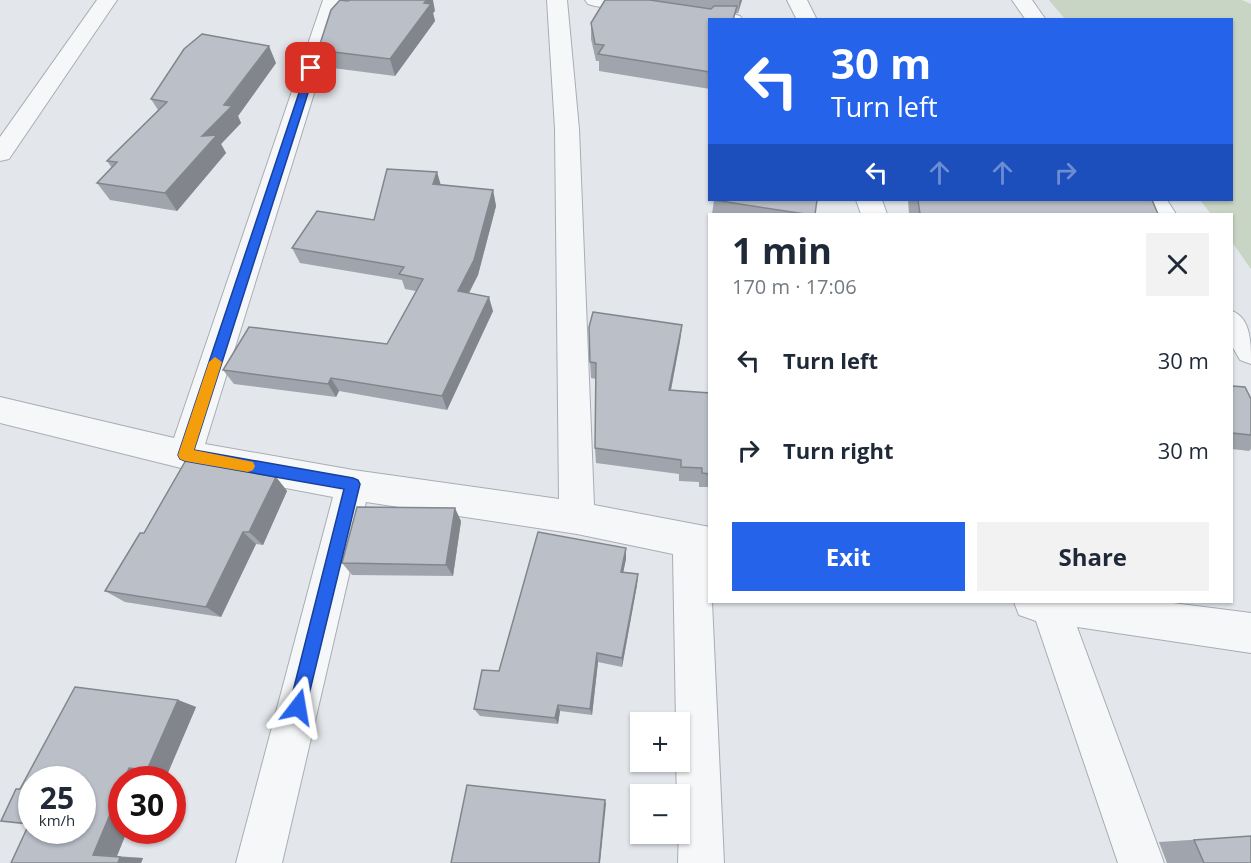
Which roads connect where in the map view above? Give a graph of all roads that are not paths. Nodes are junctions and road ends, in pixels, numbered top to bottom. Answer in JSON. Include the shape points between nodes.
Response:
{"nodes":[{"id":1,"x":106,"y":0,"type":"edge"},
{"id":2,"x":333,"y":0,"type":"edge"},
{"id":3,"x":557,"y":0,"type":"edge"},
{"id":4,"x":595,"y":0,"type":"edge"},
{"id":5,"x":798,"y":0,"type":"edge"},
{"id":6,"x":1022,"y":0,"type":"edge"},
{"id":7,"x":719,"y":18,"type":"edge"},
{"id":8,"x":806,"y":18,"type":"edge"},
{"id":9,"x":1035,"y":18,"type":"edge"},
{"id":10,"x":0,"y":154,"type":"edge"},
{"id":11,"x":1233,"y":324,"type":"edge"},
{"id":12,"x":1251,"y":352,"type":"edge"},
{"id":13,"x":0,"y":410,"type":"edge"},
{"id":14,"x":185,"y":455,"type":"junction"},
{"id":15,"x":353,"y":484,"type":"junction"},
{"id":16,"x":577,"y":518,"type":"junction"},
{"id":17,"x":700,"y":542,"type":"edge"},
{"id":18,"x":1044,"y":603,"type":"edge"},
{"id":19,"x":1251,"y":633,"type":"edge"},
{"id":20,"x":259,"y":863,"type":"edge"},
{"id":21,"x":701,"y":863,"type":"edge"},
{"id":22,"x":1141,"y":863,"type":"edge"}],
"edges":[{"from":1,"to":10,"type":"street"},
{"from":2,"to":14,"type":"street"},
{"from":3,"to":16,"type":"street","via":[[567,129]]},
{"from":4,"to":7,"type":"street"},
{"from":5,"to":8,"type":"street"},
{"from":6,"to":9,"type":"street"},
{"from":11,"to":12,"type":"street"},
{"from":13,"to":14,"type":"street"},
{"from":14,"to":15,"type":"street"},
{"from":15,"to":16,"type":"street"},
{"from":15,"to":20,"type":"street"},
{"from":16,"to":17,"type":"street"},
{"from":17,"to":21,"type":"street"},
{"from":18,"to":19,"type":"street"},
{"from":18,"to":22,"type":"street"}]}
